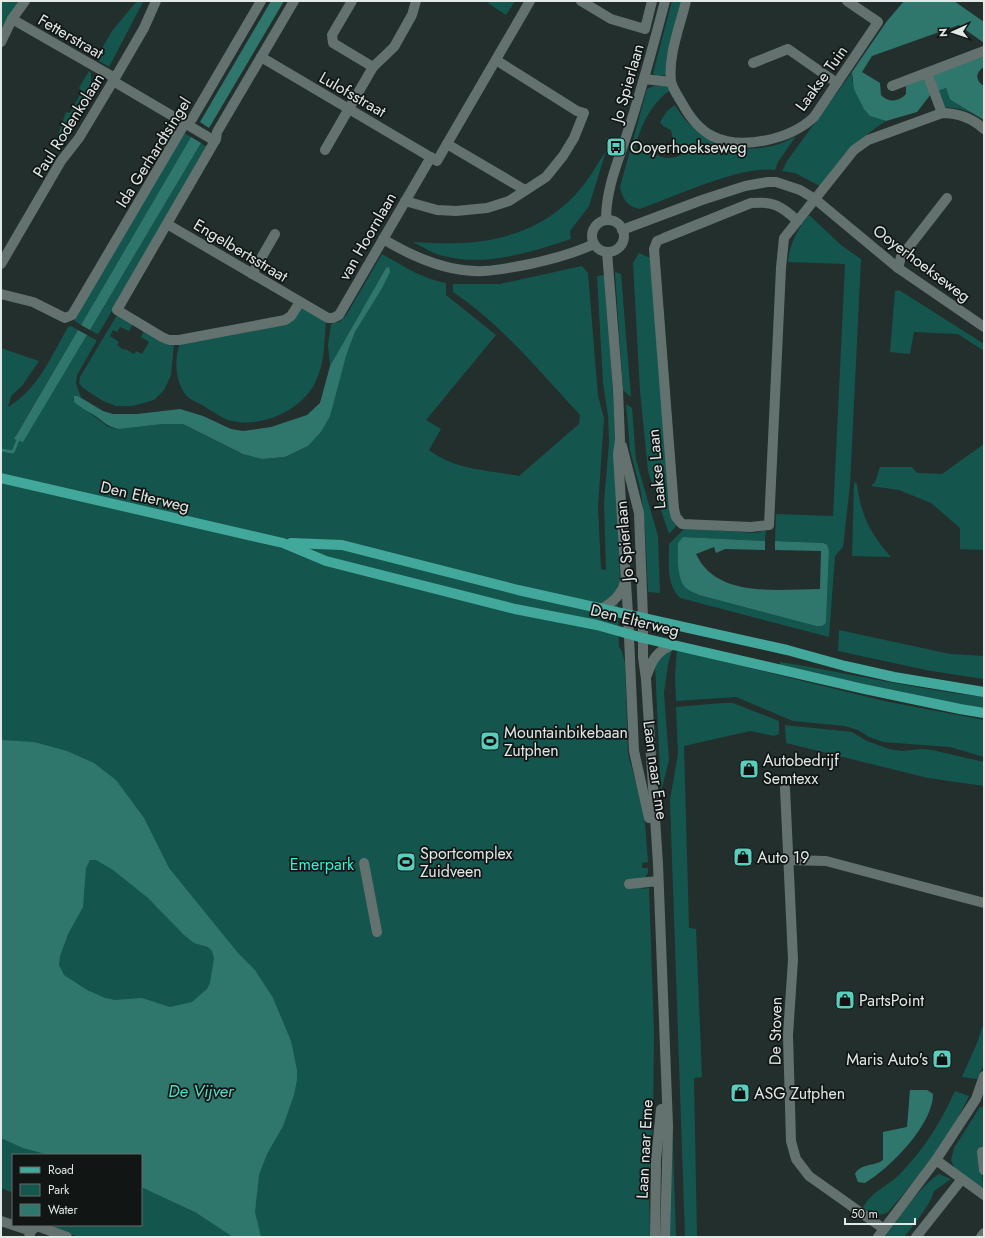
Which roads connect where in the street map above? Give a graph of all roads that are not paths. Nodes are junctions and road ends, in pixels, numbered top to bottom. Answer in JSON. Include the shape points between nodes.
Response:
{"nodes":[{"id":1,"x":25,"y":1,"type":"edge"},
{"id":2,"x":156,"y":1,"type":"edge"},
{"id":3,"x":261,"y":1,"type":"edge"},
{"id":4,"x":294,"y":1,"type":"edge"},
{"id":5,"x":352,"y":1,"type":"edge"},
{"id":6,"x":416,"y":1,"type":"edge"},
{"id":7,"x":530,"y":1,"type":"edge"},
{"id":8,"x":581,"y":1,"type":"edge"},
{"id":9,"x":652,"y":1,"type":"edge"},
{"id":10,"x":665,"y":1,"type":"edge"},
{"id":11,"x":686,"y":1,"type":"edge"},
{"id":12,"x":847,"y":1,"type":"edge"},
{"id":13,"x":12,"y":19,"type":"junction"},
{"id":14,"x":1,"y":42,"type":"edge"},
{"id":15,"x":984,"y":51,"type":"edge"},
{"id":16,"x":261,"y":57,"type":"junction"},
{"id":17,"x":496,"y":60,"type":"junction"},
{"id":18,"x":753,"y":63,"type":"dead end"},
{"id":19,"x":373,"y":67,"type":"junction"},
{"id":20,"x":927,"y":73,"type":"junction"},
{"id":21,"x":644,"y":79,"type":"junction"},
{"id":22,"x":114,"y":80,"type":"junction"},
{"id":23,"x":671,"y":82,"type":"junction"},
{"id":24,"x":837,"y":83,"type":"junction"},
{"id":25,"x":892,"y":86,"type":"dead end"},
{"id":26,"x":349,"y":108,"type":"junction"},
{"id":27,"x":942,"y":113,"type":"junction"},
{"id":28,"x":189,"y":126,"type":"junction"},
{"id":29,"x":984,"y":129,"type":"edge"},
{"id":30,"x":211,"y":138,"type":"junction"},
{"id":31,"x":447,"y":144,"type":"junction"},
{"id":32,"x":325,"y":150,"type":"dead end"},
{"id":33,"x":431,"y":157,"type":"junction"},
{"id":34,"x":525,"y":190,"type":"junction"},
{"id":35,"x":947,"y":198,"type":"dead end"},
{"id":36,"x":815,"y":199,"type":"junction"},
{"id":37,"x":405,"y":201,"type":"junction"},
{"id":38,"x":606,"y":220,"type":"junction"},
{"id":39,"x":798,"y":221,"type":"junction"},
{"id":40,"x":167,"y":224,"type":"junction"},
{"id":41,"x":622,"y":230,"type":"junction"},
{"id":42,"x":275,"y":234,"type":"dead end"},
{"id":43,"x":383,"y":239,"type":"junction"},
{"id":44,"x":594,"y":244,"type":"junction"},
{"id":45,"x":607,"y":252,"type":"junction"},
{"id":46,"x":1,"y":264,"type":"edge"},
{"id":47,"x":898,"y":268,"type":"junction"},
{"id":48,"x":252,"y":274,"type":"junction"},
{"id":49,"x":1,"y":294,"type":"edge"},
{"id":50,"x":300,"y":302,"type":"junction"},
{"id":51,"x":984,"y":327,"type":"edge"},
{"id":52,"x":620,"y":440,"type":"junction"},
{"id":53,"x":1,"y":478,"type":"edge"},
{"id":54,"x":283,"y":543,"type":"junction"},
{"id":55,"x":627,"y":576,"type":"junction"},
{"id":56,"x":603,"y":608,"type":"junction"},
{"id":57,"x":628,"y":614,"type":"junction"},
{"id":58,"x":643,"y":618,"type":"junction"},
{"id":59,"x":629,"y":634,"type":"junction"},
{"id":60,"x":643,"y":638,"type":"junction"},
{"id":61,"x":672,"y":644,"type":"junction"},
{"id":62,"x":646,"y":679,"type":"junction"},
{"id":63,"x":984,"y":692,"type":"edge"},
{"id":64,"x":984,"y":713,"type":"edge"},
{"id":65,"x":785,"y":788,"type":"dead end"},
{"id":66,"x":788,"y":860,"type":"junction"},
{"id":67,"x":364,"y":863,"type":"dead end"},
{"id":68,"x":655,"y":882,"type":"junction"},
{"id":69,"x":629,"y":884,"type":"dead end"},
{"id":70,"x":984,"y":903,"type":"edge"},
{"id":71,"x":377,"y":932,"type":"dead end"},
{"id":72,"x":665,"y":1063,"type":"junction"},
{"id":73,"x":984,"y":1076,"type":"edge"},
{"id":74,"x":981,"y":1094,"type":"edge"},
{"id":75,"x":982,"y":1152,"type":"dead end"},
{"id":76,"x":936,"y":1160,"type":"junction"},
{"id":77,"x":984,"y":1170,"type":"edge"},
{"id":78,"x":962,"y":1179,"type":"junction"},
{"id":79,"x":984,"y":1195,"type":"edge"},
{"id":80,"x":1,"y":1221,"type":"edge"},
{"id":81,"x":12,"y":1226,"type":"edge"},
{"id":82,"x":12,"y":1226,"type":"edge"},
{"id":83,"x":881,"y":1233,"type":"edge"},
{"id":84,"x":984,"y":1233,"type":"edge"},
{"id":85,"x":30,"y":1234,"type":"edge"},
{"id":86,"x":66,"y":1237,"type":"edge"},
{"id":87,"x":655,"y":1237,"type":"edge"},
{"id":88,"x":665,"y":1237,"type":"edge"},
{"id":89,"x":916,"y":1237,"type":"edge"},
{"id":90,"x":981,"y":1237,"type":"edge"}],
"edges":[{"from":1,"to":13,"type":"street"},
{"from":2,"to":22,"type":"street","name":"Paul Rodenkolaan","via":[[144,28]]},
{"from":3,"to":28,"type":"street","name":"Ida Gerhardtsingel"},
{"from":4,"to":16,"type":"street"},
{"from":5,"to":19,"type":"street","via":[[332,35],[333,43]]},
{"from":6,"to":19,"type":"street","via":[[412,15],[394,47]]},
{"from":7,"to":17,"type":"street"},
{"from":8,"to":9,"type":"street","via":[[611,19],[645,29]]},
{"from":10,"to":21,"type":"street","name":"Jo Spierlaan"},
{"from":11,"to":23,"type":"street","name":"Laakse Tuin","via":[[671,61]]},
{"from":12,"to":24,"type":"street","name":"Laakse Tuin","via":[[878,22]]},
{"from":13,"to":14,"type":"street"},
{"from":13,"to":22,"type":"street","name":"Fetterstraat"},
{"from":15,"to":20,"type":"street"},
{"from":16,"to":26,"type":"street","name":"Lulofsstraat"},
{"from":16,"to":30,"type":"street"},
{"from":17,"to":31,"type":"street"},
{"from":17,"to":34,"type":"street","via":[[584,113],[563,156],[546,177]]},
{"from":18,"to":24,"type":"street","via":[[788,49]]},
{"from":19,"to":26,"type":"street"},
{"from":20,"to":25,"type":"street"},
{"from":20,"to":27,"type":"street"},
{"from":21,"to":23,"type":"street"},
{"from":21,"to":38,"type":"street","name":"Jo Spierlaan","via":[[610,185]]},
{"from":22,"to":28,"type":"street","name":"Fetterstraat"},
{"from":22,"to":46,"type":"street","name":"Paul Rodenkolaan","via":[[80,138],[61,161]]},
{"from":23,"to":24,"type":"street","name":"Laakse Tuin","via":[[686,110],[699,126],[713,136],[748,143],[763,142],[782,136],[808,123]]},
{"from":26,"to":32,"type":"street"},
{"from":26,"to":33,"type":"street","name":"Lulofsstraat"},
{"from":27,"to":29,"type":"street","via":[[967,117]]},
{"from":27,"to":36,"type":"street","name":"Laakse Laan","via":[[861,144]]},
{"from":28,"to":30,"type":"street","name":"Fetterstraat"},
{"from":28,"to":49,"type":"street","name":"Ida Gerhardtsingel","via":[[72,315],[68,318],[33,302]]},
{"from":30,"to":40,"type":"street"},
{"from":31,"to":33,"type":"street","via":[[437,161]]},
{"from":31,"to":34,"type":"street"},
{"from":33,"to":37,"type":"street","name":"van Hoornlaan"},
{"from":34,"to":37,"type":"street","via":[[509,201],[487,208],[456,211],[437,210]]},
{"from":35,"to":47,"type":"street","via":[[901,257]]},
{"from":36,"to":39,"type":"street","name":"Laakse Laan"},
{"from":36,"to":41,"type":"street","name":"Ooyerhoekseweg","via":[[800,190],[768,182],[745,186],[702,200]]},
{"from":36,"to":47,"type":"street","name":"Ooyerhoekseweg"},
{"from":37,"to":43,"type":"street","name":"van Hoornlaan"},
{"from":38,"to":41,"type":"street","via":[[616,222]]},
{"from":38,"to":44,"type":"street","via":[[596,226],[592,238]]},
{"from":39,"to":39,"type":"street","name":"Laakse Laan","via":[[784,238],[783,248],[769,525],[751,527],[682,524],[674,509],[654,249],[657,241],[751,203],[766,202],[777,205]]},
{"from":40,"to":48,"type":"street","name":"Engelbertsstraat"},
{"from":40,"to":50,"type":"street","via":[[117,310],[162,337],[179,340],[285,320],[291,316]]},
{"from":41,"to":45,"type":"street","via":[[622,242],[613,251]]},
{"from":42,"to":48,"type":"street"},
{"from":43,"to":44,"type":"street","via":[[419,259],[446,267],[483,271],[566,256]]},
{"from":43,"to":50,"type":"street","name":"van Hoornlaan","via":[[339,314],[328,318]]},
{"from":44,"to":45,"type":"street"},
{"from":45,"to":52,"type":"street","name":"Jo Spierlaan"},
{"from":47,"to":51,"type":"street","name":"Ooyerhoekseweg"},
{"from":48,"to":50,"type":"street","name":"Engelbertsstraat"},
{"from":52,"to":55,"type":"street","name":"Jo Spierlaan","via":[[618,454]]},
{"from":52,"to":58,"type":"street","name":"Jo Spierlaan","via":[[639,513]]},
{"from":53,"to":54,"type":"main road","name":"Den Elterweg"},
{"from":54,"to":56,"type":"main road","name":"Den Elterweg","via":[[342,545],[518,590]]},
{"from":54,"to":59,"type":"main road","name":"Den Elterweg","via":[[333,562],[515,609]]},
{"from":55,"to":56,"type":"street","name":"Jo Spierlaan","via":[[619,595]]},
{"from":55,"to":57,"type":"street","name":"Jo Spierlaan"},
{"from":56,"to":57,"type":"main road","name":"Den Elterweg"},
{"from":57,"to":58,"type":"main road","name":"Den Elterweg"},
{"from":57,"to":59,"type":"street","name":"Laan naar Eme"},
{"from":58,"to":60,"type":"street","name":"Laan naar Eme"},
{"from":58,"to":63,"type":"main road","name":"Den Elterweg","via":[[894,677]]},
{"from":59,"to":60,"type":"main road","name":"Den Elterweg"},
{"from":59,"to":68,"type":"street","name":"Laan naar Eme","via":[[634,751],[648,812]]},
{"from":60,"to":61,"type":"main road","name":"Den Elterweg"},
{"from":60,"to":62,"type":"street","name":"Laan naar Eme"},
{"from":61,"to":62,"type":"street","name":"Laan naar Eme","via":[[656,654],[651,661]]},
{"from":61,"to":64,"type":"main road","name":"Den Elterweg","via":[[864,689]]},
{"from":62,"to":68,"type":"street","name":"Laan naar Eme"},
{"from":65,"to":66,"type":"street","name":"De Stoven"},
{"from":66,"to":70,"type":"street","via":[[826,861]]},
{"from":66,"to":83,"type":"street","name":"De Stoven","via":[[793,960],[788,1035],[792,1150],[809,1176]]},
{"from":67,"to":71,"type":"street"},
{"from":68,"to":69,"type":"street"},
{"from":68,"to":72,"type":"street","name":"Laan naar Eme"},
{"from":72,"to":87,"type":"street","name":"Laan naar Eme","via":[[656,1160]]},
{"from":72,"to":88,"type":"street","name":"Laan naar Eme","via":[[668,1126]]},
{"from":73,"to":74,"type":"street","name":"De Stoven"},
{"from":74,"to":76,"type":"street","name":"De Stoven"},
{"from":75,"to":77,"type":"street"},
{"from":76,"to":78,"type":"street"},
{"from":76,"to":83,"type":"street","name":"De Stoven"},
{"from":78,"to":79,"type":"street"},
{"from":78,"to":89,"type":"street"},
{"from":80,"to":82,"type":"street"},
{"from":81,"to":85,"type":"street"},
{"from":84,"to":90,"type":"street"},
{"from":85,"to":86,"type":"street","via":[[37,1226]]}]}
